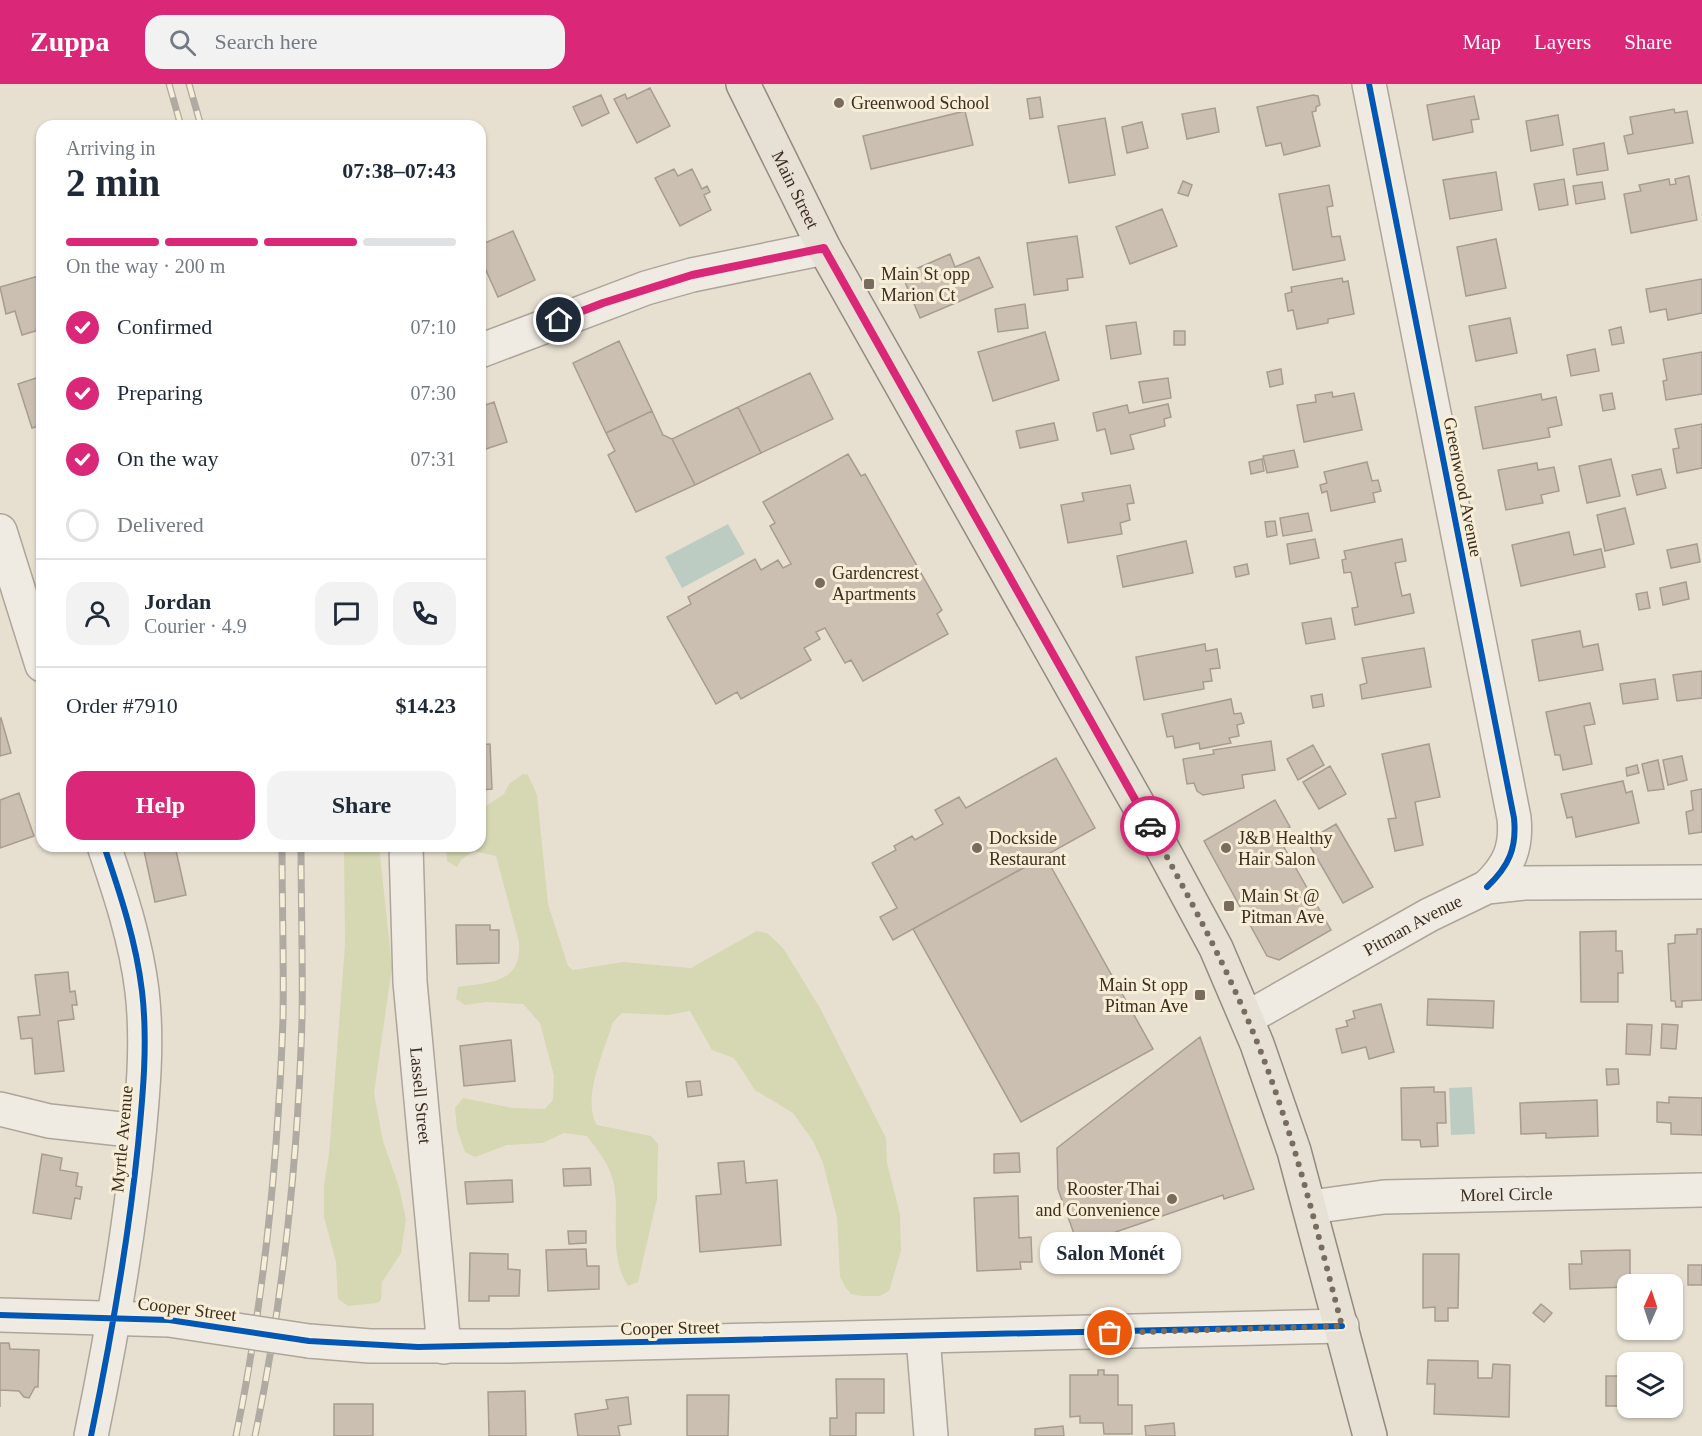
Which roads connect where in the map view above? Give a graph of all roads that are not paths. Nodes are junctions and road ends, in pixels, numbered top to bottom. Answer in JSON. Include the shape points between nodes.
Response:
{"nodes":[{"id":1,"x":743,"y":84,"type":"edge"},
{"id":2,"x":1370,"y":84,"type":"edge"},
{"id":3,"x":824,"y":248,"type":"junction"},
{"id":4,"x":486,"y":349,"type":"edge"},
{"id":5,"x":0,"y":531,"type":"edge"},
{"id":6,"x":36,"y":646,"type":"edge"},
{"id":7,"x":106,"y":852,"type":"edge"},
{"id":8,"x":406,"y":852,"type":"edge"},
{"id":9,"x":1702,"y":882,"type":"edge"},
{"id":10,"x":1487,"y":887,"type":"junction"},
{"id":11,"x":1247,"y":1018,"type":"junction"},
{"id":12,"x":0,"y":1109,"type":"edge"},
{"id":13,"x":139,"y":1131,"type":"junction"},
{"id":14,"x":1702,"y":1190,"type":"edge"},
{"id":15,"x":1311,"y":1207,"type":"junction"},
{"id":16,"x":0,"y":1315,"type":"edge"},
{"id":17,"x":115,"y":1316,"type":"junction"},
{"id":18,"x":1342,"y":1326,"type":"junction"},
{"id":19,"x":923,"y":1338,"type":"junction"},
{"id":20,"x":444,"y":1347,"type":"junction"},
{"id":21,"x":91,"y":1436,"type":"edge"},
{"id":22,"x":930,"y":1436,"type":"edge"},
{"id":23,"x":1370,"y":1436,"type":"edge"}],
"edges":[{"from":1,"to":3,"type":"main road","name":"Main Street"},
{"from":2,"to":10,"type":"street","name":"Greenwood Avenue","via":[[1514,818],[1510,861]]},
{"from":3,"to":4,"type":"street","via":[[646,288]]},
{"from":3,"to":11,"type":"main road","name":"Main Street","via":[[1175,871]]},
{"from":5,"to":6,"type":"street"},
{"from":7,"to":13,"type":"street","name":"Myrtle Avenue","via":[[125,914],[142,992],[144,1063]]},
{"from":8,"to":20,"type":"street","name":"Lassell Street","via":[[410,982]]},
{"from":9,"to":10,"type":"street","name":"Pitman Avenue","via":[[1524,883]]},
{"from":10,"to":11,"type":"street","name":"Pitman Avenue","via":[[1429,915]]},
{"from":11,"to":15,"type":"main road","name":"Main Street"},
{"from":12,"to":13,"type":"street","via":[[49,1121]]},
{"from":13,"to":17,"type":"street","name":"Myrtle Avenue"},
{"from":14,"to":15,"type":"street","name":"Morel Circle","via":[[1377,1197]]},
{"from":15,"to":18,"type":"main road","name":"Main Street"},
{"from":16,"to":17,"type":"street","name":"Cooper Street"},
{"from":17,"to":20,"type":"street","name":"Cooper Street","bridge":true,"via":[[309,1341]]},
{"from":17,"to":21,"type":"street","name":"Myrtle Avenue"},
{"from":18,"to":19,"type":"street","name":"Cooper Street"},
{"from":18,"to":23,"type":"main road","name":"Main Street"},
{"from":19,"to":20,"type":"street","name":"Cooper Street"},
{"from":19,"to":22,"type":"street"}]}
